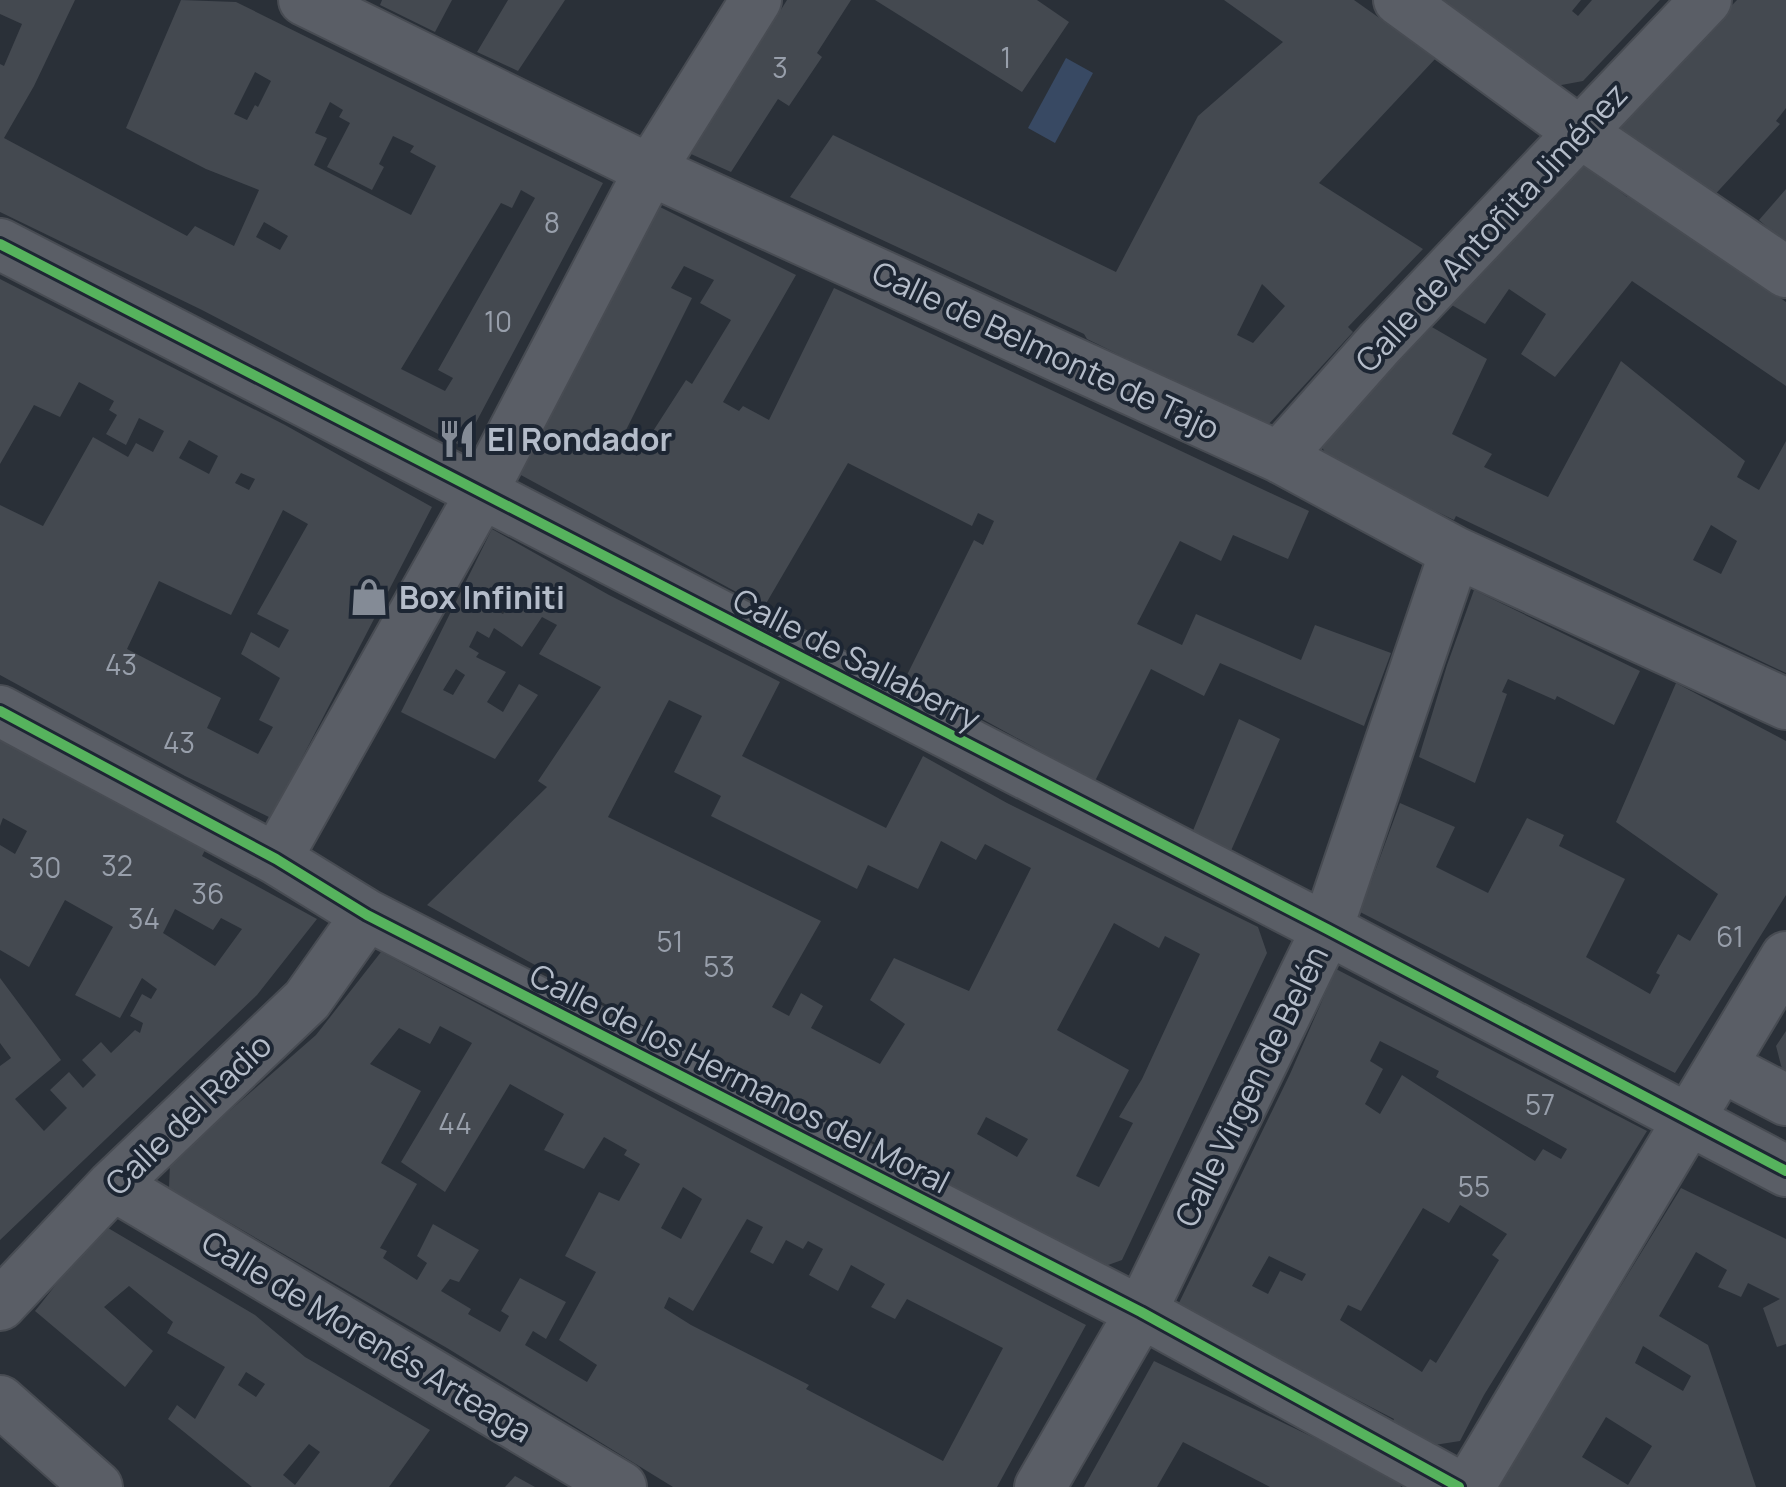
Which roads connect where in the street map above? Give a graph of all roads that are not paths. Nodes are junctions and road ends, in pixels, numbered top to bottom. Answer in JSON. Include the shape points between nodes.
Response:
{"nodes":[{"id":1,"x":304,"y":0,"type":"edge"},
{"id":2,"x":756,"y":0,"type":"edge"},
{"id":3,"x":1400,"y":0,"type":"edge"},
{"id":4,"x":1706,"y":0,"type":"edge"},
{"id":5,"x":1581,"y":133,"type":"junction"},
{"id":6,"x":650,"y":170,"type":"junction"},
{"id":7,"x":0,"y":244,"type":"edge"},
{"id":8,"x":1786,"y":272,"type":"edge"},
{"id":9,"x":1279,"y":457,"type":"junction"},
{"id":10,"x":480,"y":494,"type":"junction"},
{"id":11,"x":1455,"y":552,"type":"junction"},
{"id":12,"x":1786,"y":704,"type":"edge"},
{"id":13,"x":0,"y":711,"type":"edge"},
{"id":14,"x":276,"y":859,"type":"junction"},
{"id":15,"x":367,"y":915,"type":"junction"},
{"id":16,"x":1328,"y":929,"type":"junction"},
{"id":17,"x":1786,"y":957,"type":"edge"},
{"id":18,"x":1721,"y":1066,"type":"junction"},
{"id":19,"x":1786,"y":1100,"type":"edge"},
{"id":20,"x":1690,"y":1119,"type":"junction"},
{"id":21,"x":1786,"y":1172,"type":"edge"},
{"id":22,"x":113,"y":1184,"type":"junction"},
{"id":23,"x":0,"y":1305,"type":"edge"},
{"id":24,"x":1142,"y":1312,"type":"junction"},
{"id":25,"x":0,"y":1401,"type":"edge"},
{"id":26,"x":0,"y":1447,"type":"edge"},
{"id":27,"x":56,"y":1487,"type":"edge"},
{"id":28,"x":97,"y":1487,"type":"edge"},
{"id":29,"x":621,"y":1487,"type":"edge"},
{"id":30,"x":1040,"y":1487,"type":"edge"},
{"id":31,"x":1459,"y":1487,"type":"edge"},
{"id":32,"x":1469,"y":1487,"type":"edge"}],
"edges":[{"from":1,"to":6,"type":"street","name":"Calle de Belmonte de Tajo"},
{"from":2,"to":6,"type":"street"},
{"from":3,"to":5,"type":"street"},
{"from":4,"to":5,"type":"street","name":"Calle de Antoñita Jiménez"},
{"from":5,"to":8,"type":"street"},
{"from":5,"to":9,"type":"street","name":"Calle de Antoñita Jiménez"},
{"from":6,"to":9,"type":"street","name":"Calle de Belmonte de Tajo"},
{"from":6,"to":10,"type":"street"},
{"from":7,"to":10,"type":"street","name":"Calle de Sallaberry"},
{"from":9,"to":11,"type":"street","name":"Calle de Belmonte de Tajo"},
{"from":10,"to":14,"type":"street"},
{"from":10,"to":16,"type":"street","name":"Calle de Sallaberry"},
{"from":11,"to":12,"type":"street","name":"Calle de Belmonte de Tajo"},
{"from":11,"to":16,"type":"street","name":"Calle Virgen de Belén"},
{"from":13,"to":14,"type":"street","name":"Calle de los Hermanos del Moral"},
{"from":14,"to":15,"type":"street","name":"Calle de los Hermanos del Moral"},
{"from":15,"to":22,"type":"street","name":"Calle del Radio","via":[[307,1000]]},
{"from":15,"to":24,"type":"street","name":"Calle de los Hermanos del Moral"},
{"from":16,"to":20,"type":"street","name":"Calle de Sallaberry"},
{"from":16,"to":24,"type":"street","name":"Calle Virgen de Belén"},
{"from":17,"to":18,"type":"street"},
{"from":18,"to":19,"type":"street"},
{"from":18,"to":20,"type":"street"},
{"from":20,"to":21,"type":"street","name":"Calle de Sallaberry"},
{"from":20,"to":32,"type":"street"},
{"from":22,"to":23,"type":"street","name":"Calle del Radio"},
{"from":22,"to":29,"type":"street","name":"Calle de Morenés Arteaga"},
{"from":24,"to":30,"type":"street","name":"Calle Virgen de Belén"},
{"from":24,"to":31,"type":"street","name":"Calle de los Hermanos del Moral"},
{"from":25,"to":28,"type":"street"},
{"from":26,"to":27,"type":"street"}]}
